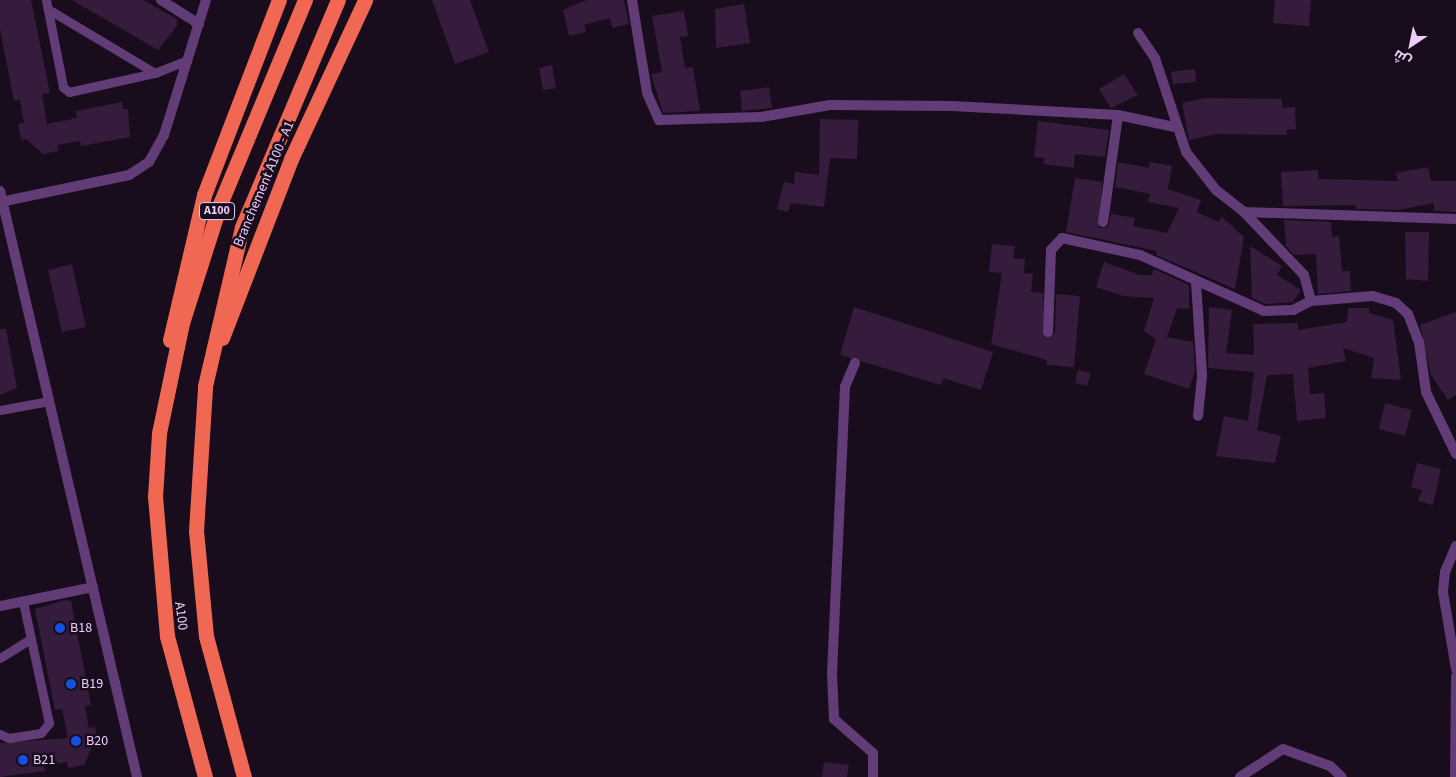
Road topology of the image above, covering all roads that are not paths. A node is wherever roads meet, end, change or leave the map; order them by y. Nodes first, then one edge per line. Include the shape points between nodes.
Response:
1 (161, 0) edge
2 (206, 0) edge
3 (279, 0) edge
4 (305, 0) edge
5 (338, 0) edge
6 (365, 0) edge
7 (632, 0) edge
8 (47, 4) edge
9 (199, 24) junction
10 (1138, 33) dead end
11 (188, 60) junction
12 (154, 73) junction
13 (1118, 115) junction
14 (1174, 127) junction
15 (1, 198) edge
16 (1244, 212) junction
17 (1456, 219) edge
18 (1103, 222) dead end
19 (1196, 282) junction
20 (1311, 301) junction
21 (1048, 332) dead end
22 (855, 363) dead end
23 (205, 386) junction
24 (49, 401) junction
25 (0, 410) edge
26 (1198, 416) dead end
27 (159, 433) junction
28 (1456, 454) edge
29 (1456, 546) edge
30 (93, 588) junction
31 (23, 602) junction
32 (0, 606) edge
33 (31, 638) junction
34 (0, 658) edge
35 (1456, 669) edge
36 (1456, 676) edge
37 (0, 734) edge
38 (137, 777) edge
39 (205, 777) edge
40 (244, 777) edge
41 (873, 777) edge
42 (1240, 777) edge
43 (1342, 777) edge
44 (1455, 777) edge

1 - 9 street
2 - 9 street
3 - 27 highway via 224,137 191,242 173,314
4 - 27 highway, A100 / A100 via 220,204 182,323
5 - 23 highway, A100 / A100 via 242,227
6 - 23 highway, Branchement A100 - A1 via 257,238
7 - 13 street via 647,93 659,120 761,117 830,105 1045,108
8 - 12 lane
8 - 12 lane via 63,87 69,92
9 - 11 street
10 - 14 street via 1155,58
11 - 12 lane
11 - 15 street via 164,135 149,162 129,175
13 - 14 street
13 - 18 street
14 - 16 street via 1196,167 1216,190
15 - 24 street
16 - 17 street
16 - 20 street via 1304,275
19 - 20 street via 1264,311 1293,310
19 - 21 street via 1140,255 1062,238 1050,250
19 - 26 street via 1202,376
20 - 28 street via 1373,296 1396,303 1408,314 1419,342 1426,392
22 - 41 street via 845,388 832,673 834,719 873,753
23 - 40 highway, A100 / A100 via 196,531 206,636
24 - 25 lane
24 - 30 street
27 - 39 highway, A100 / A100 via 155,497 167,636
29 - 35 street via 1445,572 1443,592
30 - 31 street
30 - 38 street
31 - 32 street
31 - 33 lane
33 - 34 lane
33 - 37 lane via 48,724 41,733 9,738
36 - 44 street
42 - 43 street via 1283,748 1330,766

